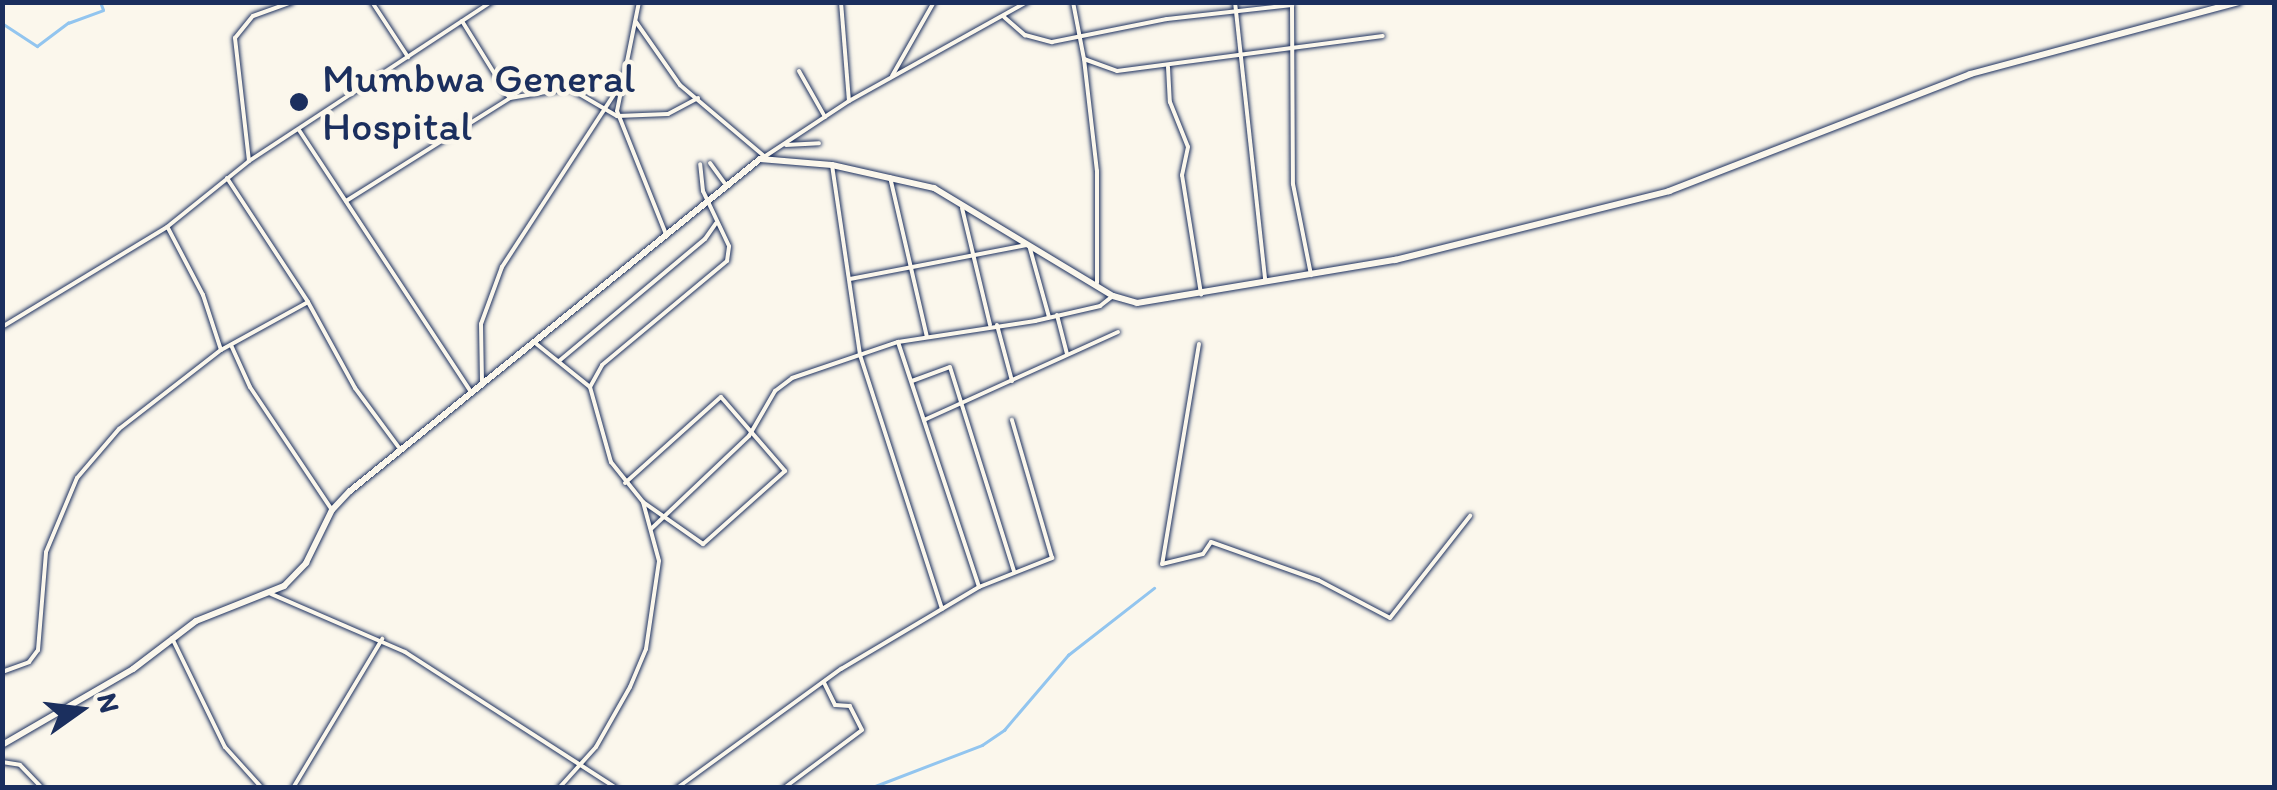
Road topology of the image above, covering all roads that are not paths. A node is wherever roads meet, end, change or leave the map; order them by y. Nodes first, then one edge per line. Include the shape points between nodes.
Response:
1 (292, 2) edge
2 (372, 2) edge
3 (491, 2) edge
4 (639, 2) edge
5 (841, 2) edge
6 (934, 2) edge
7 (1027, 2) edge
8 (1073, 2) edge
9 (1235, 2) edge
10 (2238, 2) edge
11 (1236, 10) junction
12 (1004, 17) junction
13 (462, 21) junction
14 (636, 22) junction
15 (1080, 35) junction
16 (1382, 36) dead end
17 (1296, 46) junction
18 (1244, 54) junction
19 (408, 57) junction
20 (1084, 59) junction
21 (1168, 67) junction
22 (798, 71) dead end
23 (892, 76) junction
24 (617, 90) junction
25 (510, 98) junction
26 (698, 98) junction
27 (849, 101) junction
28 (602, 113) junction
29 (618, 116) junction
30 (826, 117) junction
31 (299, 130) junction
32 (819, 143) dead end
33 (781, 146) junction
34 (762, 158) junction
35 (250, 161) junction
36 (710, 163) dead end
37 (700, 164) dead end
38 (832, 166) junction
39 (890, 177) junction
40 (227, 178) junction
41 (726, 185) junction
42 (346, 201) junction
43 (708, 201) junction
44 (962, 202) junction
45 (718, 220) junction
46 (167, 226) junction
47 (666, 234) junction
48 (1030, 245) junction
49 (972, 256) junction
50 (912, 268) junction
51 (1311, 274) junction
52 (850, 279) junction
53 (1266, 282) junction
54 (1096, 285) junction
55 (1201, 294) junction
56 (1113, 296) junction
57 (308, 302) junction
58 (1057, 315) junction
59 (1049, 317) junction
60 (998, 324) junction
61 (990, 325) junction
62 (2, 327) edge
63 (1118, 332) dead end
64 (927, 336) junction
65 (534, 342) junction
66 (898, 342) junction
67 (1199, 344) dead end
68 (231, 345) junction
69 (222, 350) junction
70 (1067, 354) junction
71 (860, 355) junction
72 (560, 361) junction
73 (912, 381) junction
74 (1012, 381) junction
75 (483, 384) junction
76 (590, 387) junction
77 (472, 393) junction
78 (962, 405) junction
79 (924, 420) junction
80 (1012, 420) dead end
81 (752, 429) junction
82 (400, 449) junction
83 (624, 483) junction
84 (643, 502) junction
85 (332, 510) junction
86 (666, 514) junction
87 (1470, 516) dead end
88 (650, 529) junction
89 (1014, 572) junction
90 (979, 587) junction
91 (272, 594) junction
92 (942, 610) junction
93 (172, 638) junction
94 (382, 638) junction
95 (2, 672) edge
96 (824, 681) junction
97 (2, 745) edge
98 (2, 762) edge
99 (577, 762) junction
100 (42, 788) edge
101 (262, 788) edge
102 (293, 788) edge
103 (559, 788) edge
104 (616, 788) edge
105 (677, 788) edge
106 (784, 788) edge

1 - 35 street via 252,16 235,38
2 - 19 street
3 - 13 street
4 - 14 street
5 - 27 street
6 - 23 street
7 - 12 street
8 - 15 street
9 - 11 street
10 - 51 street via 1970,74 1669,192
11 - 15 street
11 - 17 street via 1292,5
11 - 18 street
12 - 15 street via 1034,40
12 - 23 street
13 - 19 street
13 - 25 street
14 - 24 street
14 - 26 street via 680,85
15 - 20 street
16 - 17 street
17 - 18 street
17 - 51 street via 1293,192
18 - 21 street
18 - 53 street
19 - 31 street
20 - 21 street via 1117,71
20 - 54 street via 1097,171
21 - 55 street via 1170,102 1188,147 1182,175
22 - 30 street
23 - 27 street
24 - 28 street
24 - 29 street
25 - 28 street via 568,88
25 - 42 street
26 - 29 street via 668,114
26 - 34 street
27 - 30 street
28 - 29 street
28 - 75 street via 516,241 489,296 481,324
29 - 47 street
30 - 33 street
31 - 35 street
31 - 42 street
32 - 33 street
33 - 34 street
34 - 38 street
34 - 41 street
35 - 40 street
36 - 41 street
37 - 43 street
38 - 39 street
38 - 52 street
39 - 44 street
39 - 50 street
40 - 46 street
40 - 57 street
41 - 43 street
42 - 77 street
43 - 45 street
43 - 47 street
44 - 48 street
44 - 49 street
45 - 72 street via 705,240
45 - 76 street via 730,253 718,273 602,365
46 - 62 street
46 - 69 street
47 - 65 street
48 - 49 street
48 - 54 street
48 - 59 street
49 - 50 street
49 - 61 street
50 - 52 street
50 - 64 street
51 - 53 street
52 - 71 street
53 - 55 street
54 - 56 street
55 - 56 street via 1137,303
56 - 58 street
57 - 68 street
57 - 82 street via 355,388
58 - 59 street
58 - 70 street
59 - 60 street
60 - 61 street
60 - 74 street
61 - 64 street
63 - 70 street
64 - 66 street
65 - 72 street
65 - 75 street
66 - 71 street
66 - 73 street
67 - 87 street via 1162,564 1203,554 1212,542 1334,587 1390,618
68 - 69 street
68 - 85 street via 250,387
69 - 95 street via 120,430 77,478 46,552 38,650 29,662
70 - 74 street
71 - 81 street via 781,384
71 - 92 street
72 - 76 street
73 - 78 street via 950,367
73 - 79 street
74 - 78 street
75 - 77 street
76 - 83 street via 611,462
77 - 82 street
78 - 79 street
78 - 89 street
79 - 90 street
80 - 89 street via 1054,555
81 - 83 street via 722,397
81 - 86 street
81 - 86 street via 784,469 780,479 705,544
82 - 85 street
83 - 84 street
84 - 86 street
84 - 88 street
85 - 91 street via 306,563
86 - 88 street
88 - 99 street via 659,561 646,649 596,747
89 - 90 street
90 - 92 street
91 - 93 street via 196,621
91 - 94 street
92 - 96 street
93 - 97 street
93 - 101 street via 225,747
94 - 99 street
94 - 102 street
96 - 105 street
96 - 106 street via 835,705 850,706 862,730
98 - 100 street via 20,765
99 - 103 street
99 - 104 street

